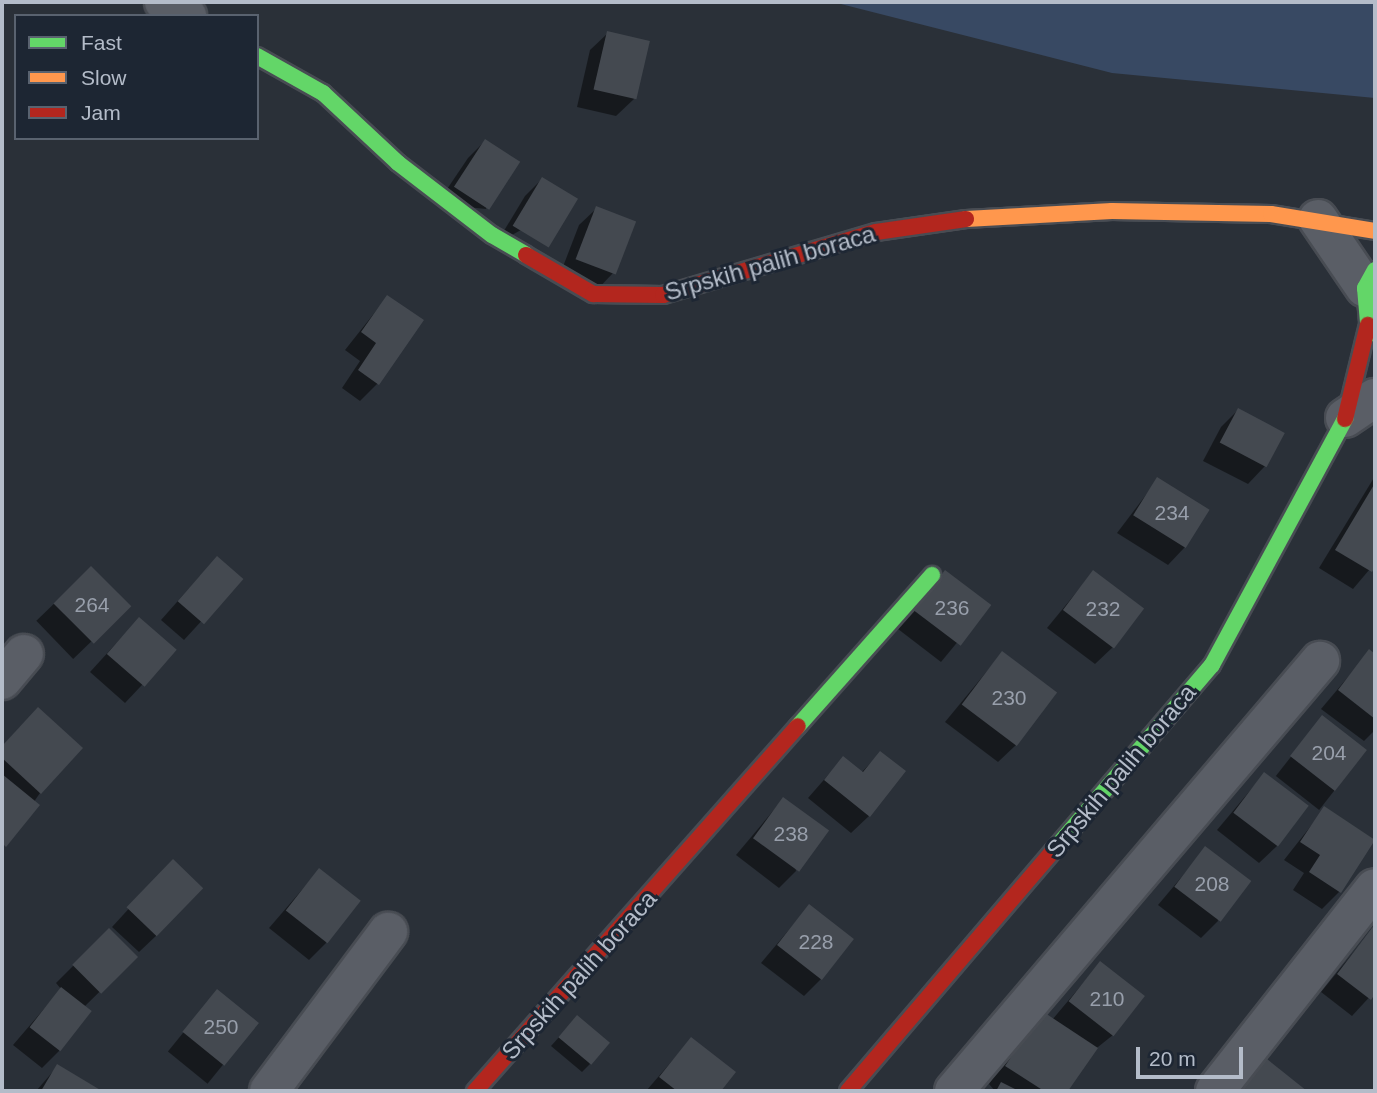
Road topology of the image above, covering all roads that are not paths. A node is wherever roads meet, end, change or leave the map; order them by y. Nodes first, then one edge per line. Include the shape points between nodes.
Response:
1 (164, 2) edge
2 (184, 14) edge
3 (259, 57) edge
4 (1318, 219) junction
5 (1375, 231) edge
6 (1371, 304) edge
7 (1360, 408) edge
8 (932, 575) dead end
9 (1320, 661) dead end
10 (1375, 888) edge
11 (388, 932) dead end
12 (269, 1091) edge
13 (475, 1091) edge
14 (848, 1091) edge
15 (954, 1091) edge
16 (1214, 1091) edge

1 - 2 street
3 - 4 street, Srpskih palih boraca via 323,93 398,163 492,235 593,295 663,295 876,232 957,219 1112,211
4 - 5 street, Srpskih palih boraca
4 - 6 street
6 - 7 street, Srpskih palih boraca
7 - 14 street, Srpskih palih boraca via 1212,664
8 - 13 street, Srpskih palih boraca
9 - 15 street
10 - 16 street
11 - 12 street

